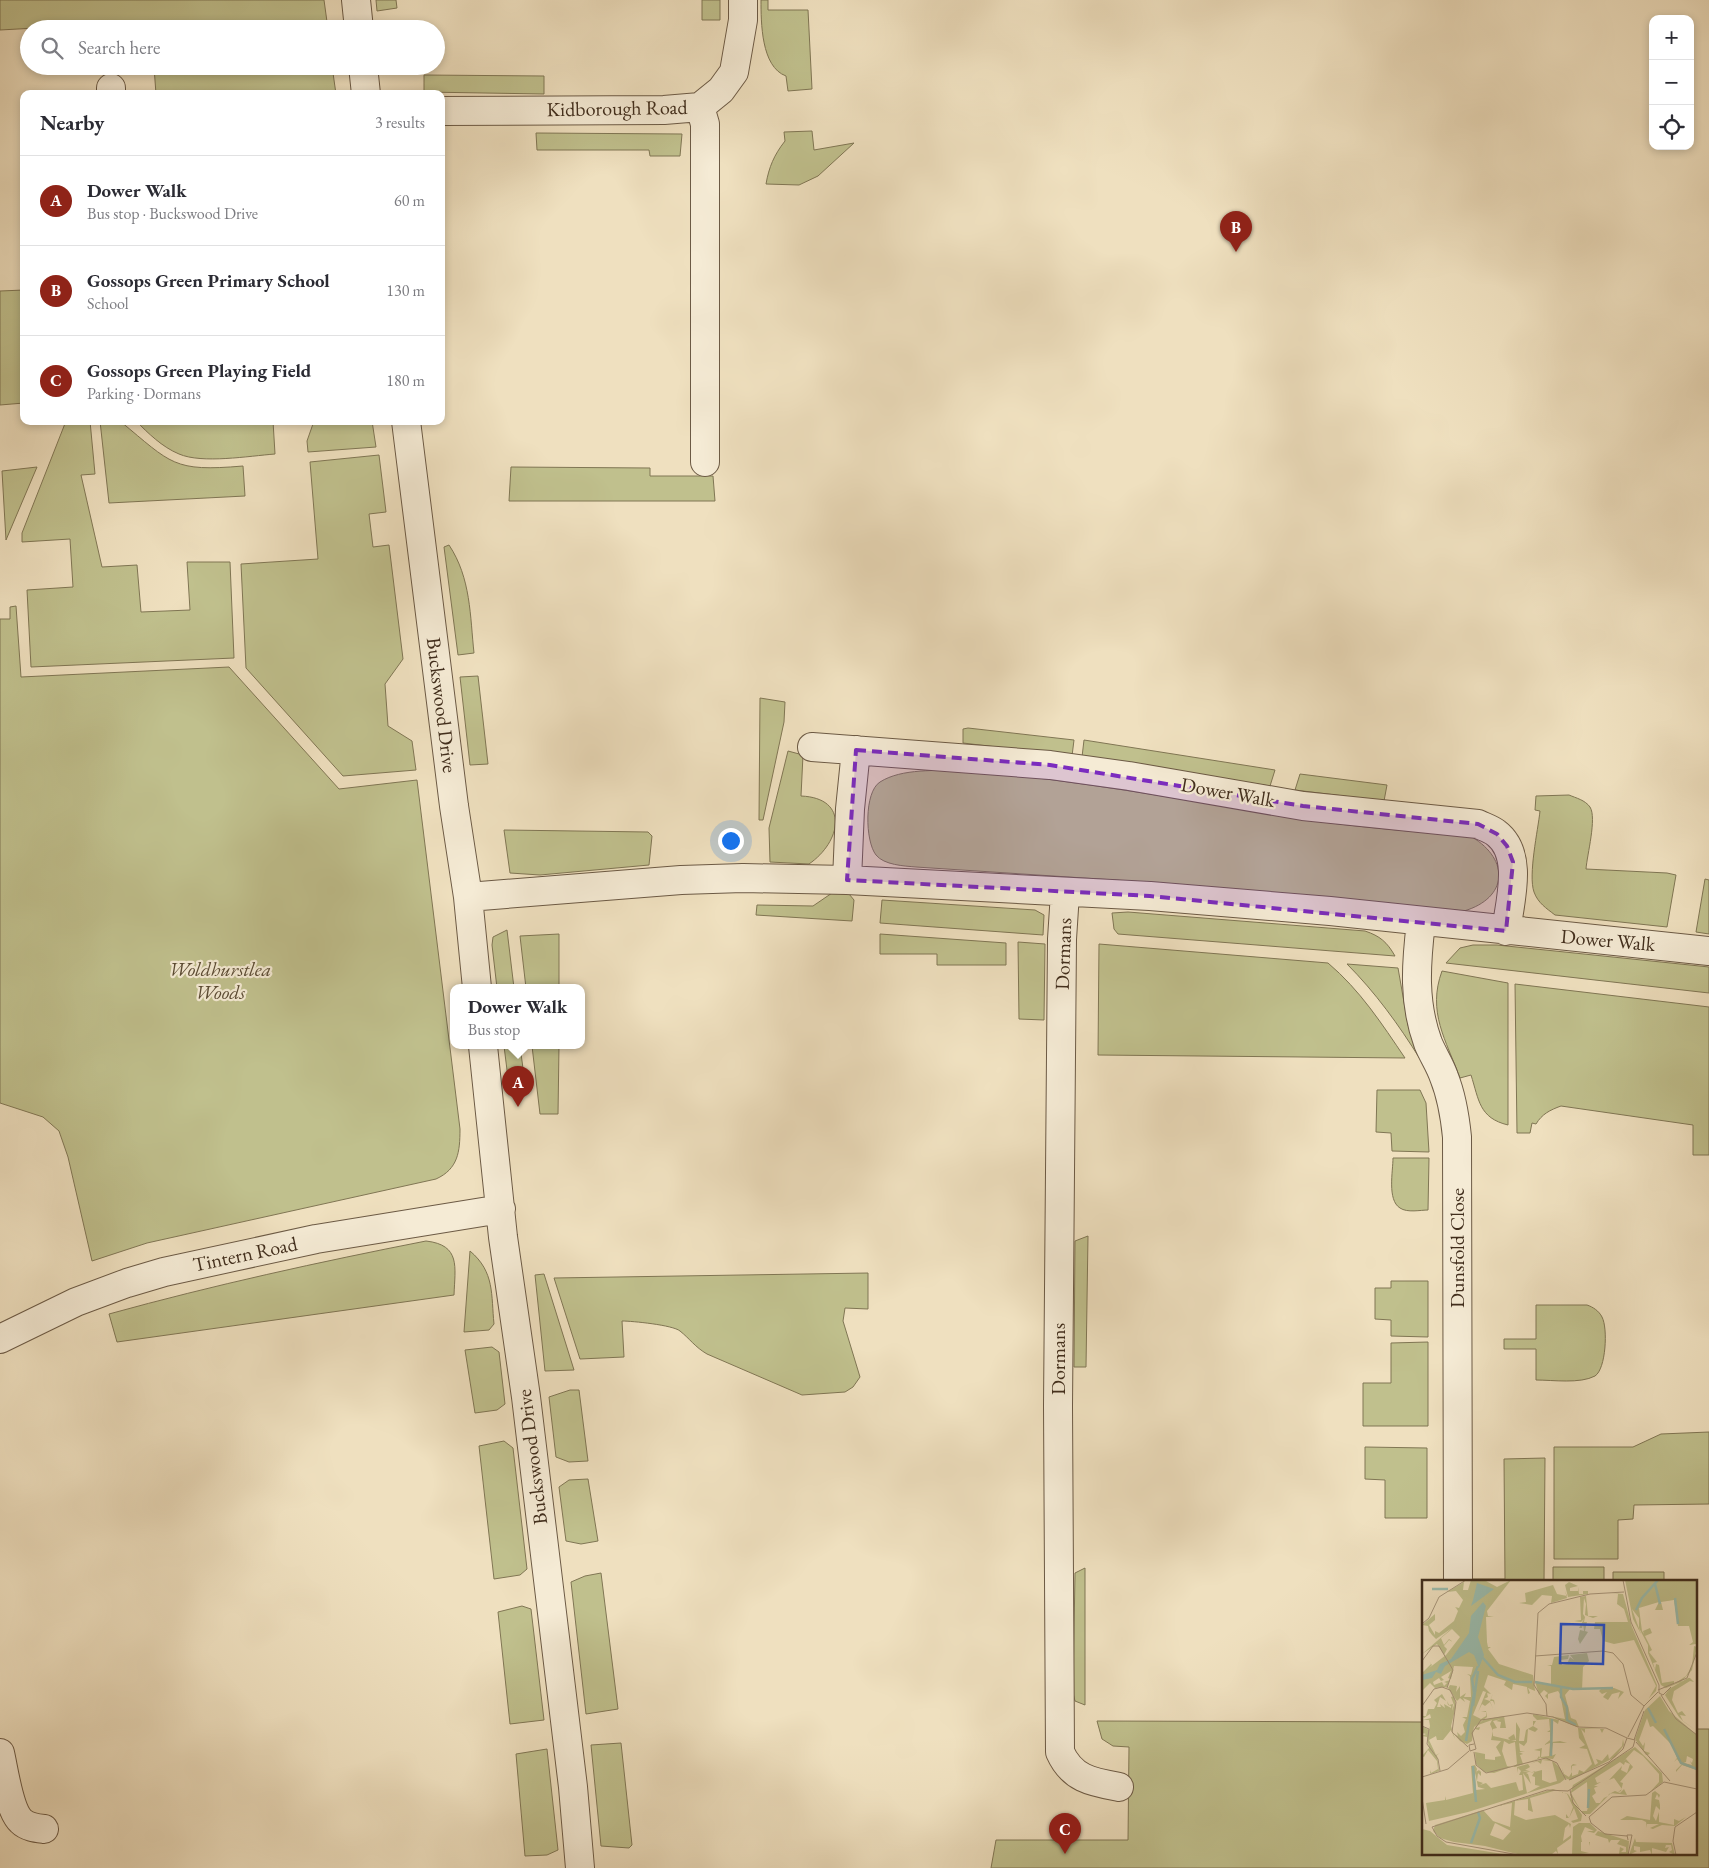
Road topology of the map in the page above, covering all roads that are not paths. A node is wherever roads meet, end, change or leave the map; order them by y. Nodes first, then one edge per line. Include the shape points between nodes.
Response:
1 (356, 0) edge
2 (743, 0) edge
3 (358, 20) edge
4 (364, 75) edge
5 (366, 90) edge
6 (700, 107) junction
7 (445, 111) edge
8 (406, 425) edge
9 (705, 462) dead end
10 (812, 747) dead end
11 (856, 750) junction
12 (847, 880) junction
13 (1066, 893) junction
14 (468, 897) junction
15 (1421, 922) junction
16 (1506, 931) junction
17 (1709, 951) edge
18 (477, 984) edge
19 (483, 1049) edge
20 (501, 1209) junction
21 (0, 1339) edge
22 (1458, 1580) edge
23 (0, 1752) edge
24 (1119, 1786) dead end
25 (44, 1829) dead end
26 (580, 1868) edge

1 - 3 street
2 - 6 street, Kidborough Road via 734,72 721,90
4 - 5 street
6 - 7 street, Kidborough Road
6 - 9 street via 705,133
8 - 14 street, Buckswood Drive
10 - 11 street, Dower Walk
11 - 12 street
11 - 16 street, Dower Walk via 1050,765 1303,806 1478,824 1497,834 1507,846 1513,862
12 - 13 street, Dower Walk
12 - 14 street, Dower Walk via 681,880
13 - 15 street, Dower Walk via 1150,896
13 - 24 street, Dormans via 1062,940 1059,1234 1060,1752 1066,1766 1081,1777
14 - 18 street, Buckswood Drive
15 - 16 street, Dower Walk
15 - 22 street, Dunsfold Close via 1415,964 1416,991 1428,1042 1451,1098 1458,1137
16 - 17 street, Dower Walk
19 - 20 street, Buckswood Drive
20 - 21 street, Tintern Road via 316,1239 164,1272 76,1302
20 - 26 street, Buckswood Drive via 573,1787
23 - 25 street via 14,1812 21,1822 32,1828

